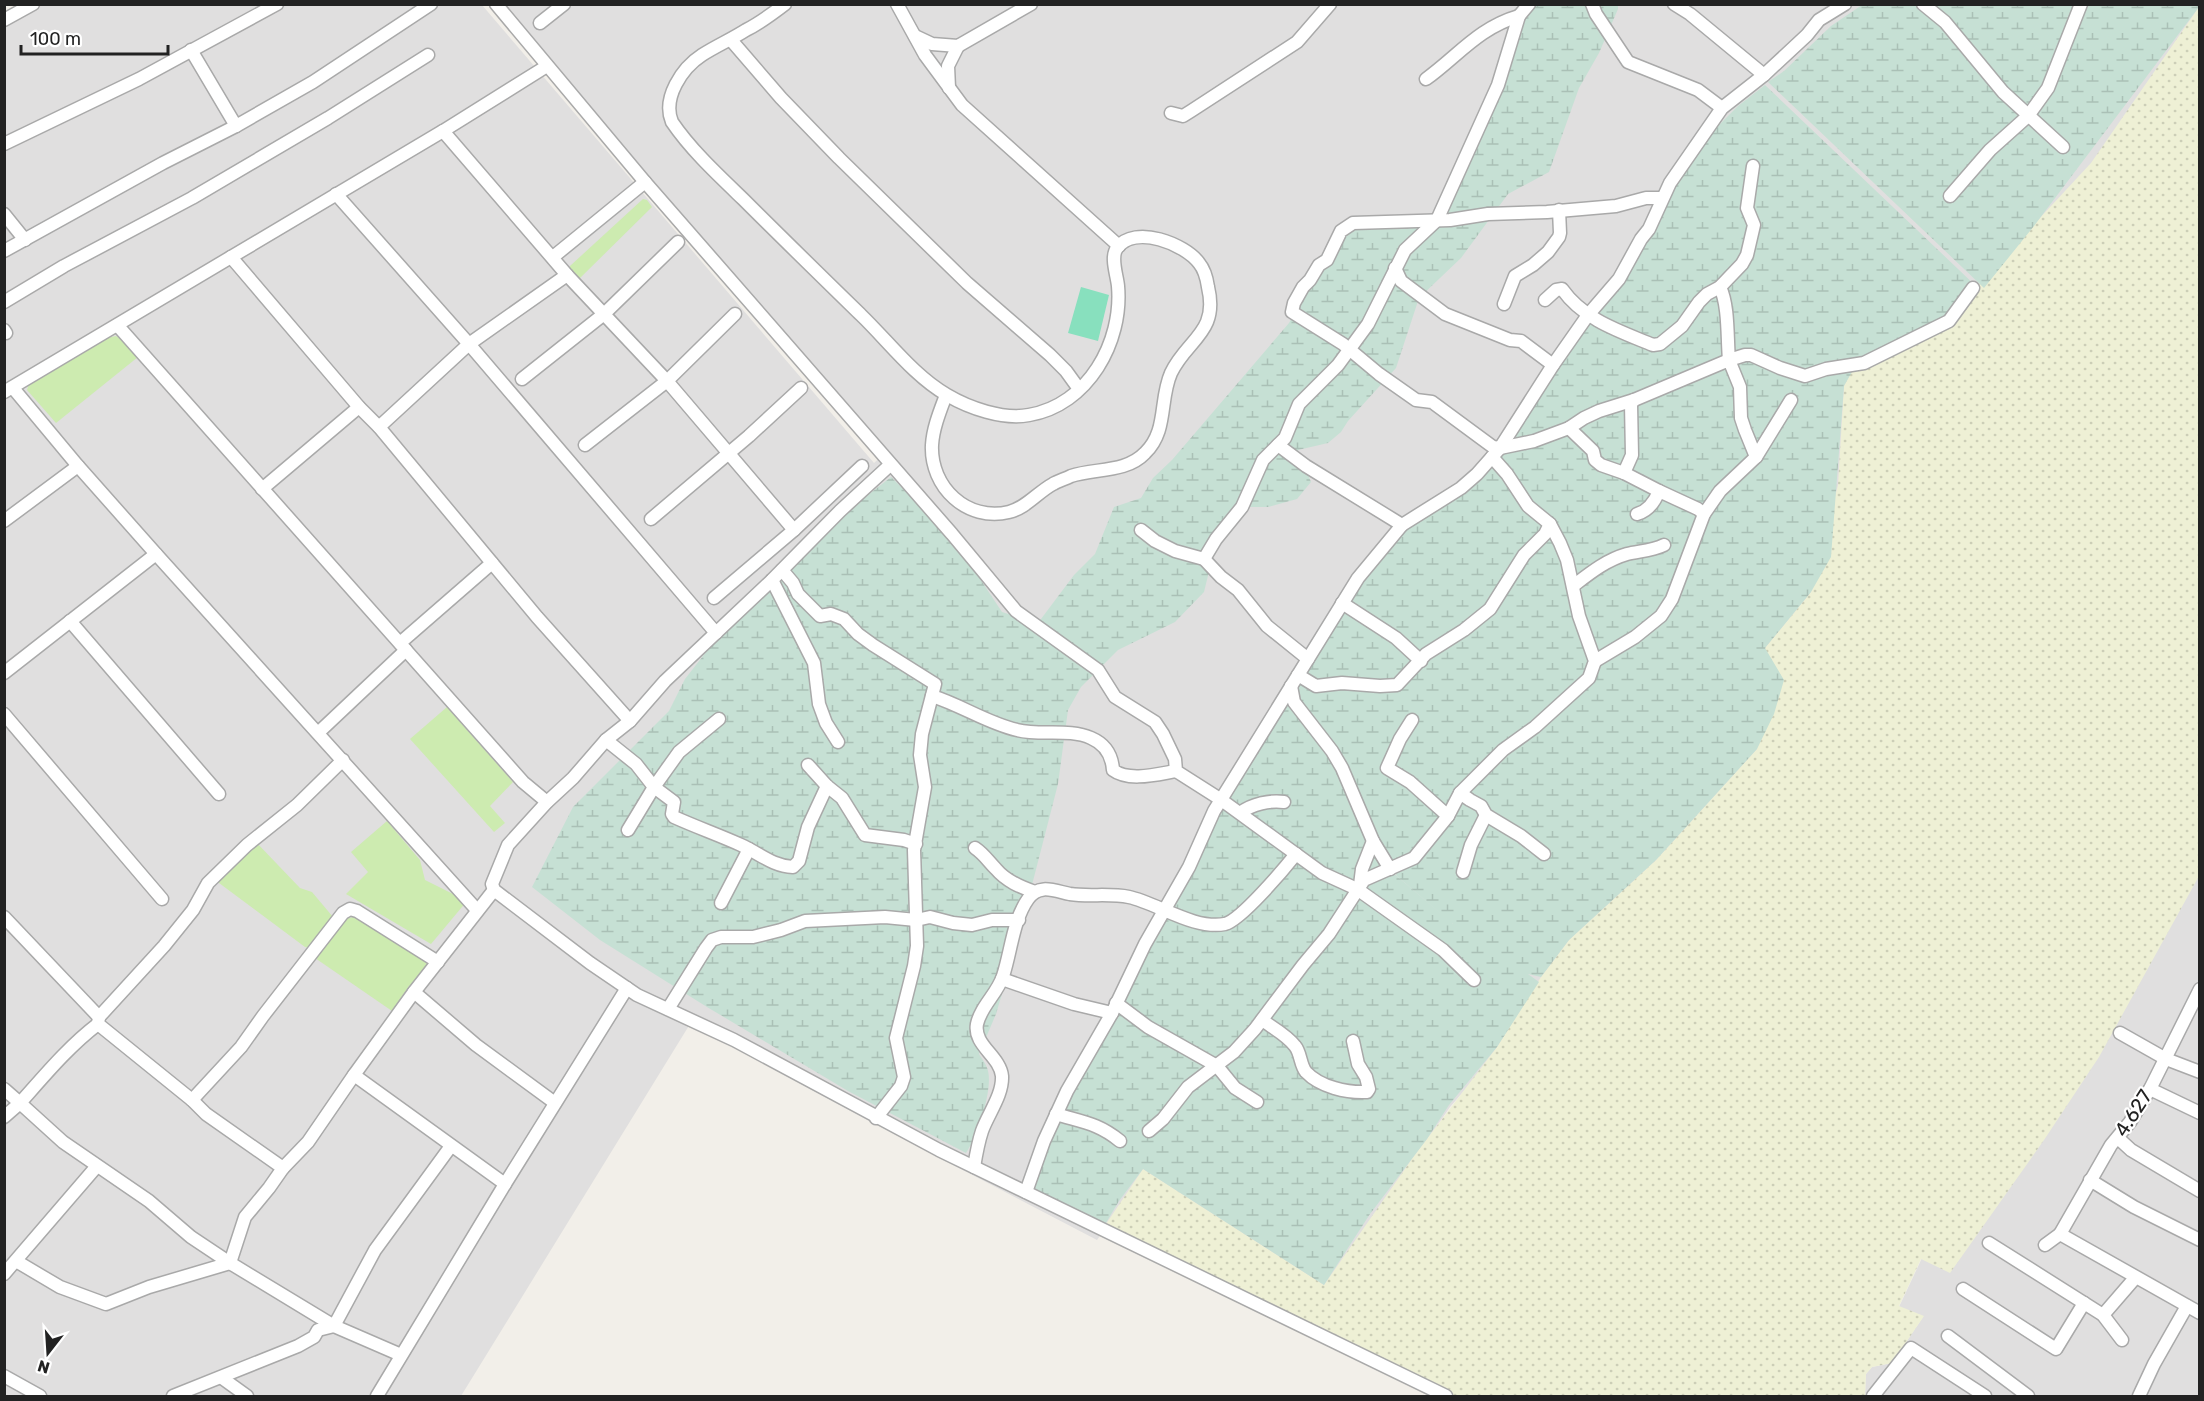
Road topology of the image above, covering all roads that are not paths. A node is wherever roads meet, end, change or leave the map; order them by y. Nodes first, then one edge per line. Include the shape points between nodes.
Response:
1 (33, 4) edge
2 (277, 4) edge
3 (431, 4) edge
4 (496, 4) edge
5 (564, 4) edge
6 (785, 4) edge
7 (897, 4) edge
8 (1031, 4) edge
9 (1330, 4) edge
10 (1529, 4) edge
11 (1592, 4) edge
12 (1674, 4) edge
13 (1845, 4) edge
14 (1923, 4) edge
15 (2081, 4) edge
16 (1519, 16) junction
17 (4, 20) edge
18 (540, 23) dead end
19 (914, 36) junction
20 (731, 40) junction
21 (958, 46) junction
22 (191, 50) junction
23 (428, 55) dead end
24 (547, 66) junction
25 (1764, 75) junction
26 (1426, 80) dead end
27 (949, 89) junction
28 (1722, 108) junction
29 (1170, 113) dead end
30 (2028, 116) junction
31 (236, 126) junction
32 (443, 131) junction
33 (4, 144) edge
34 (2063, 147) dead end
35 (1753, 166) dead end
36 (645, 182) junction
37 (336, 194) junction
38 (1950, 196) dead end
39 (1662, 198) junction
40 (1559, 210) junction
41 (4, 214) edge
42 (1437, 220) junction
43 (25, 240) junction
44 (678, 242) dead end
45 (1119, 246) junction
46 (4, 251) edge
47 (231, 257) junction
48 (553, 257) junction
49 (1395, 268) junction
50 (567, 275) junction
51 (1720, 287) junction
52 (1973, 288) dead end
53 (1545, 300) dead end
54 (4, 302) edge
55 (1504, 304) dead end
56 (604, 314) junction
57 (735, 314) dead end
58 (1588, 315) junction
59 (117, 326) junction
60 (469, 344) junction
61 (1349, 351) junction
62 (1729, 360) junction
63 (1553, 365) junction
64 (522, 379) dead end
65 (668, 381) junction
66 (801, 388) dead end
67 (1079, 389) junction
68 (9, 390) edge
69 (946, 395) junction
70 (1634, 400) junction
71 (1791, 400) dead end
72 (359, 407) junction
73 (379, 427) junction
74 (1569, 428) junction
75 (1278, 445) junction
76 (585, 446) dead end
77 (1496, 452) junction
78 (729, 453) junction
79 (1756, 457) junction
80 (78, 465) junction
81 (890, 465) junction
82 (862, 466) dead end
83 (1624, 473) junction
84 (262, 489) junction
85 (1659, 491) junction
86 (1637, 514) dead end
87 (1704, 514) junction
88 (651, 519) dead end
89 (4, 521) edge
90 (1550, 524) junction
91 (1402, 525) junction
92 (794, 530) junction
93 (1141, 530) dead end
94 (1664, 545) dead end
95 (156, 554) junction
96 (1204, 559) junction
97 (492, 563) junction
98 (782, 570) junction
99 (772, 580) junction
100 (1573, 586) junction
101 (714, 598) dead end
102 (1342, 603) junction
103 (70, 621) junction
104 (716, 633) junction
105 (403, 646) junction
106 (1308, 659) junction
107 (1421, 660) junction
108 (1595, 661) junction
109 (4, 673) edge
110 (1298, 675) junction
111 (1291, 686) junction
112 (932, 696) junction
113 (4, 714) edge
114 (719, 719) dead end
115 (1412, 720) dead end
116 (630, 721) junction
117 (319, 732) junction
118 (606, 740) junction
119 (838, 742) dead end
120 (343, 760) junction
121 (808, 765) dead end
122 (1176, 771) junction
123 (827, 786) junction
124 (654, 787) junction
125 (1460, 793) junction
126 (219, 794) dead end
127 (1220, 799) junction
128 (546, 802) junction
129 (1284, 802) dead end
130 (1240, 813) junction
131 (1486, 815) junction
132 (1448, 816) junction
133 (628, 830) dead end
134 (1373, 842) junction
135 (916, 844) junction
136 (975, 848) dead end
137 (749, 849) junction
138 (1296, 854) junction
139 (1544, 854) dead end
140 (1390, 869) junction
141 (1463, 872) dead end
142 (1358, 887) junction
143 (494, 890) junction
144 (1035, 892) junction
145 (162, 899) dead end
146 (721, 903) dead end
147 (477, 910) junction
148 (1165, 912) junction
149 (4, 917) edge
150 (916, 920) junction
151 (1019, 920) junction
152 (438, 962) junction
153 (1002, 979) junction
154 (1474, 980) dead end
155 (627, 988) junction
156 (2199, 989) edge
157 (414, 992) junction
158 (1114, 1008) junction
159 (668, 1009) junction
160 (98, 1020) junction
161 (1262, 1020) junction
162 (2120, 1033) dead end
163 (1353, 1041) dead end
164 (2166, 1059) junction
165 (1217, 1066) junction
166 (2199, 1072) edge
167 (354, 1075) junction
168 (4, 1089) edge
169 (2150, 1089) junction
170 (192, 1100) junction
171 (1257, 1102) dead end
172 (20, 1103) junction
173 (555, 1103) junction
174 (2199, 1113) edge
175 (1056, 1114) junction
176 (4, 1117) edge
177 (876, 1118) junction
178 (1149, 1131) dead end
179 (2118, 1138) junction
180 (1120, 1141) dead end
181 (451, 1146) junction
182 (97, 1166) junction
183 (974, 1167) junction
184 (283, 1168) junction
185 (2090, 1180) junction
186 (505, 1184) junction
187 (2199, 1191) edge
188 (1026, 1192) junction
189 (2060, 1234) junction
190 (2199, 1240) edge
191 (1989, 1243) dead end
192 (2045, 1245) dead end
193 (16, 1261) junction
194 (230, 1263) junction
195 (4, 1274) edge
196 (2135, 1278) junction
197 (1963, 1289) dead end
198 (2084, 1304) junction
199 (2187, 1306) junction
200 (2199, 1313) edge
201 (2103, 1315) junction
202 (334, 1326) junction
203 (1948, 1336) dead end
204 (2122, 1340) dead end
205 (402, 1355) junction
206 (4, 1376) edge
207 (222, 1378) junction
208 (39, 1396) edge
209 (173, 1396) edge
210 (247, 1396) edge
211 (378, 1396) edge
212 (1446, 1396) edge
213 (1873, 1396) edge
214 (1985, 1396) edge
215 (2028, 1396) edge
216 (2139, 1396) edge

1 - 17 street
2 - 22 street
3 - 31 street via 313,82
4 - 24 street
5 - 18 street
6 - 20 street
7 - 19 street
8 - 21 street
9 - 29 street via 1297,42 1183,116
10 - 16 street
11 - 28 street via 1629,62 1698,90
12 - 25 street
13 - 25 street via 1819,20
14 - 30 street via 1945,22
15 - 30 street via 2048,88
16 - 26 street via 1499,22
16 - 42 street via 1498,85
19 - 21 street via 932,44
19 - 27 street
20 - 67 street via 869,189 988,303 1050,355
20 - 69 street via 701,55 678,80 669,104 672,122 733,190 911,366
21 - 27 street via 948,66
22 - 31 street
22 - 33 street via 139,80
23 - 54 street via 192,198
24 - 32 street
24 - 36 street
25 - 28 street
27 - 45 street via 971,114
28 - 39 street
30 - 34 street
30 - 38 street via 1990,150
31 - 43 street
32 - 37 street
32 - 48 street
35 - 51 street via 1747,208 1754,225 1750,244 1742,264
36 - 48 street
36 - 81 street
37 - 47 street
37 - 60 street
39 - 40 street
39 - 58 street via 1649,229 1619,279
40 - 42 street
40 - 55 street via 1558,237 1548,252 1515,276
41 - 43 street
42 - 49 street via 1405,250
42 - 61 street via 1349,224 1341,231 1327,260 1303,287 1292,312
43 - 46 street
44 - 56 street
45 - 67 street via 1114,259 1119,287 1117,323 1108,351
45 - 69 street via 1143,237 1186,249 1201,264 1209,289 1210,311 1203,334 1171,372 1163,417 1145,454 1130,464 1075,475 1053,484 1013,511 994,515 975,511 956,501 934,469 935,426
47 - 59 street
47 - 72 street
48 - 50 street
49 - 61 street via 1368,324
49 - 63 street via 1401,281 1445,314 1521,341
50 - 56 street
50 - 60 street
51 - 58 street via 1707,294 1682,326 1656,345
51 - 62 street via 1726,303
52 - 62 street via 1949,321 1864,363 1805,376 1751,355
53 - 58 street via 1562,289
56 - 64 street
56 - 65 street
57 - 65 street
58 - 63 street
59 - 68 street
59 - 84 street
60 - 73 street
60 - 104 street
61 - 75 street via 1299,404 1285,438
61 - 77 street via 1416,400 1432,402
62 - 70 street
62 - 79 street via 1740,387 1743,424
63 - 77 street
65 - 76 street
65 - 78 street
66 - 78 street
67 - 69 street via 1029,416 974,408
68 - 80 street
70 - 74 street via 1599,411
70 - 83 street via 1632,455
71 - 79 street
72 - 73 street
72 - 84 street
73 - 97 street
74 - 77 street
74 - 83 street via 1593,451 1601,465
75 - 91 street
75 - 96 street via 1263,460 1242,507
77 - 90 street via 1528,506
77 - 91 street via 1461,488
78 - 88 street
78 - 92 street
79 - 87 street via 1720,491
80 - 89 street
80 - 95 street
81 - 98 street
81 - 122 street via 1016,611 1098,670 1115,697 1155,722 1175,759
82 - 92 street
83 - 85 street
84 - 105 street
85 - 86 street via 1650,506
85 - 87 street
87 - 108 street via 1672,599 1661,616
90 - 100 street via 1567,560
90 - 107 street via 1524,555 1490,609
91 - 102 street
92 - 101 street
93 - 96 street via 1175,551
94 - 100 street via 1614,558
95 - 103 street
95 - 117 street
96 - 106 street via 1238,590 1267,626
97 - 105 street
97 - 116 street
98 - 99 street
98 - 112 street via 798,594 820,615 844,619 873,645 935,684
99 - 104 street
99 - 119 street via 814,663 819,704
100 - 108 street
102 - 106 street
102 - 107 street via 1396,638
103 - 109 street
103 - 126 street
104 - 116 street
105 - 117 street
105 - 128 street via 523,782
106 - 110 street
107 - 110 street via 1396,685 1316,686
108 - 125 street via 1589,678 1578,690 1503,750
110 - 111 street
111 - 127 street
111 - 134 street via 1294,702 1342,768
112 - 122 street via 1016,730 1090,737 1108,752 1113,770 1121,774
112 - 135 street via 920,747 925,787
113 - 145 street
114 - 124 street via 679,752
115 - 132 street via 1387,768 1410,782
116 - 118 street
117 - 120 street
118 - 124 street via 645,773
118 - 128 street
120 - 147 street
120 - 160 street via 208,883 193,910
121 - 123 street
122 - 127 street
123 - 135 street via 842,798 865,835
123 - 137 street via 808,827 802,854 793,867 776,864
124 - 133 street
124 - 137 street via 674,802 674,817
125 - 131 street via 1482,806
125 - 132 street
127 - 130 street
127 - 148 street
128 - 143 street via 508,845 492,884
129 - 130 street via 1273,801
130 - 138 street
131 - 139 street
131 - 141 street
132 - 140 street via 1422,851
134 - 140 street
134 - 142 street
135 - 150 street
136 - 144 street via 1009,881
137 - 146 street
138 - 142 street via 1322,873
138 - 148 street via 1272,884 1228,923 1203,922
140 - 142 street via 1369,877
142 - 154 street via 1443,950
142 - 161 street via 1329,934
143 - 147 street
143 - 155 street
144 - 148 street via 1041,889 1126,896
144 - 151 street
147 - 152 street
148 - 158 street
149 - 160 street
150 - 151 street via 930,917 972,925
150 - 159 street via 885,916 805,921 753,937 712,940
150 - 177 street via 914,966 896,1038 904,1077
151 - 153 street
152 - 157 street
152 - 170 street via 350,909 343,913 236,1053
153 - 158 street via 1074,1004
153 - 183 street via 976,1027 978,1037 1002,1075
155 - 159 street
155 - 173 street
156 - 164 street, 4.627
157 - 167 street
157 - 173 street via 476,1045
158 - 165 street
158 - 175 street
159 - 177 street via 734,1040
160 - 170 street
160 - 172 street
161 - 163 street via 1294,1044 1305,1071 1312,1076 1341,1090 1367,1092 1368,1084
161 - 165 street
162 - 164 street
164 - 166 street
164 - 169 street, 4.627
165 - 171 street via 1235,1088
165 - 178 street via 1188,1087
167 - 181 street
167 - 184 street via 308,1142
168 - 172 street
169 - 174 street
169 - 179 street, 4.627
170 - 184 street via 235,1136
172 - 176 street
172 - 182 street
173 - 186 street
175 - 180 street via 1104,1128
175 - 188 street
177 - 183 street
179 - 185 street, 4.627
179 - 187 street
181 - 186 street
181 - 202 street via 375,1250
182 - 193 street
182 - 194 street
183 - 188 street
184 - 194 street via 245,1217
185 - 189 street, 4.627
185 - 190 street
186 - 205 street
188 - 212 street
189 - 192 street
189 - 196 street
191 - 198 street
193 - 194 street via 60,1287 106,1304
193 - 195 street
194 - 202 street
196 - 199 street
196 - 201 street
197 - 198 street via 2053,1349
198 - 201 street
199 - 200 street
199 - 216 street
201 - 204 street
202 - 205 street
202 - 207 street via 318,1330 308,1341
203 - 215 street
205 - 211 street
206 - 208 street
207 - 209 street
207 - 210 street
213 - 214 street via 1911,1348

